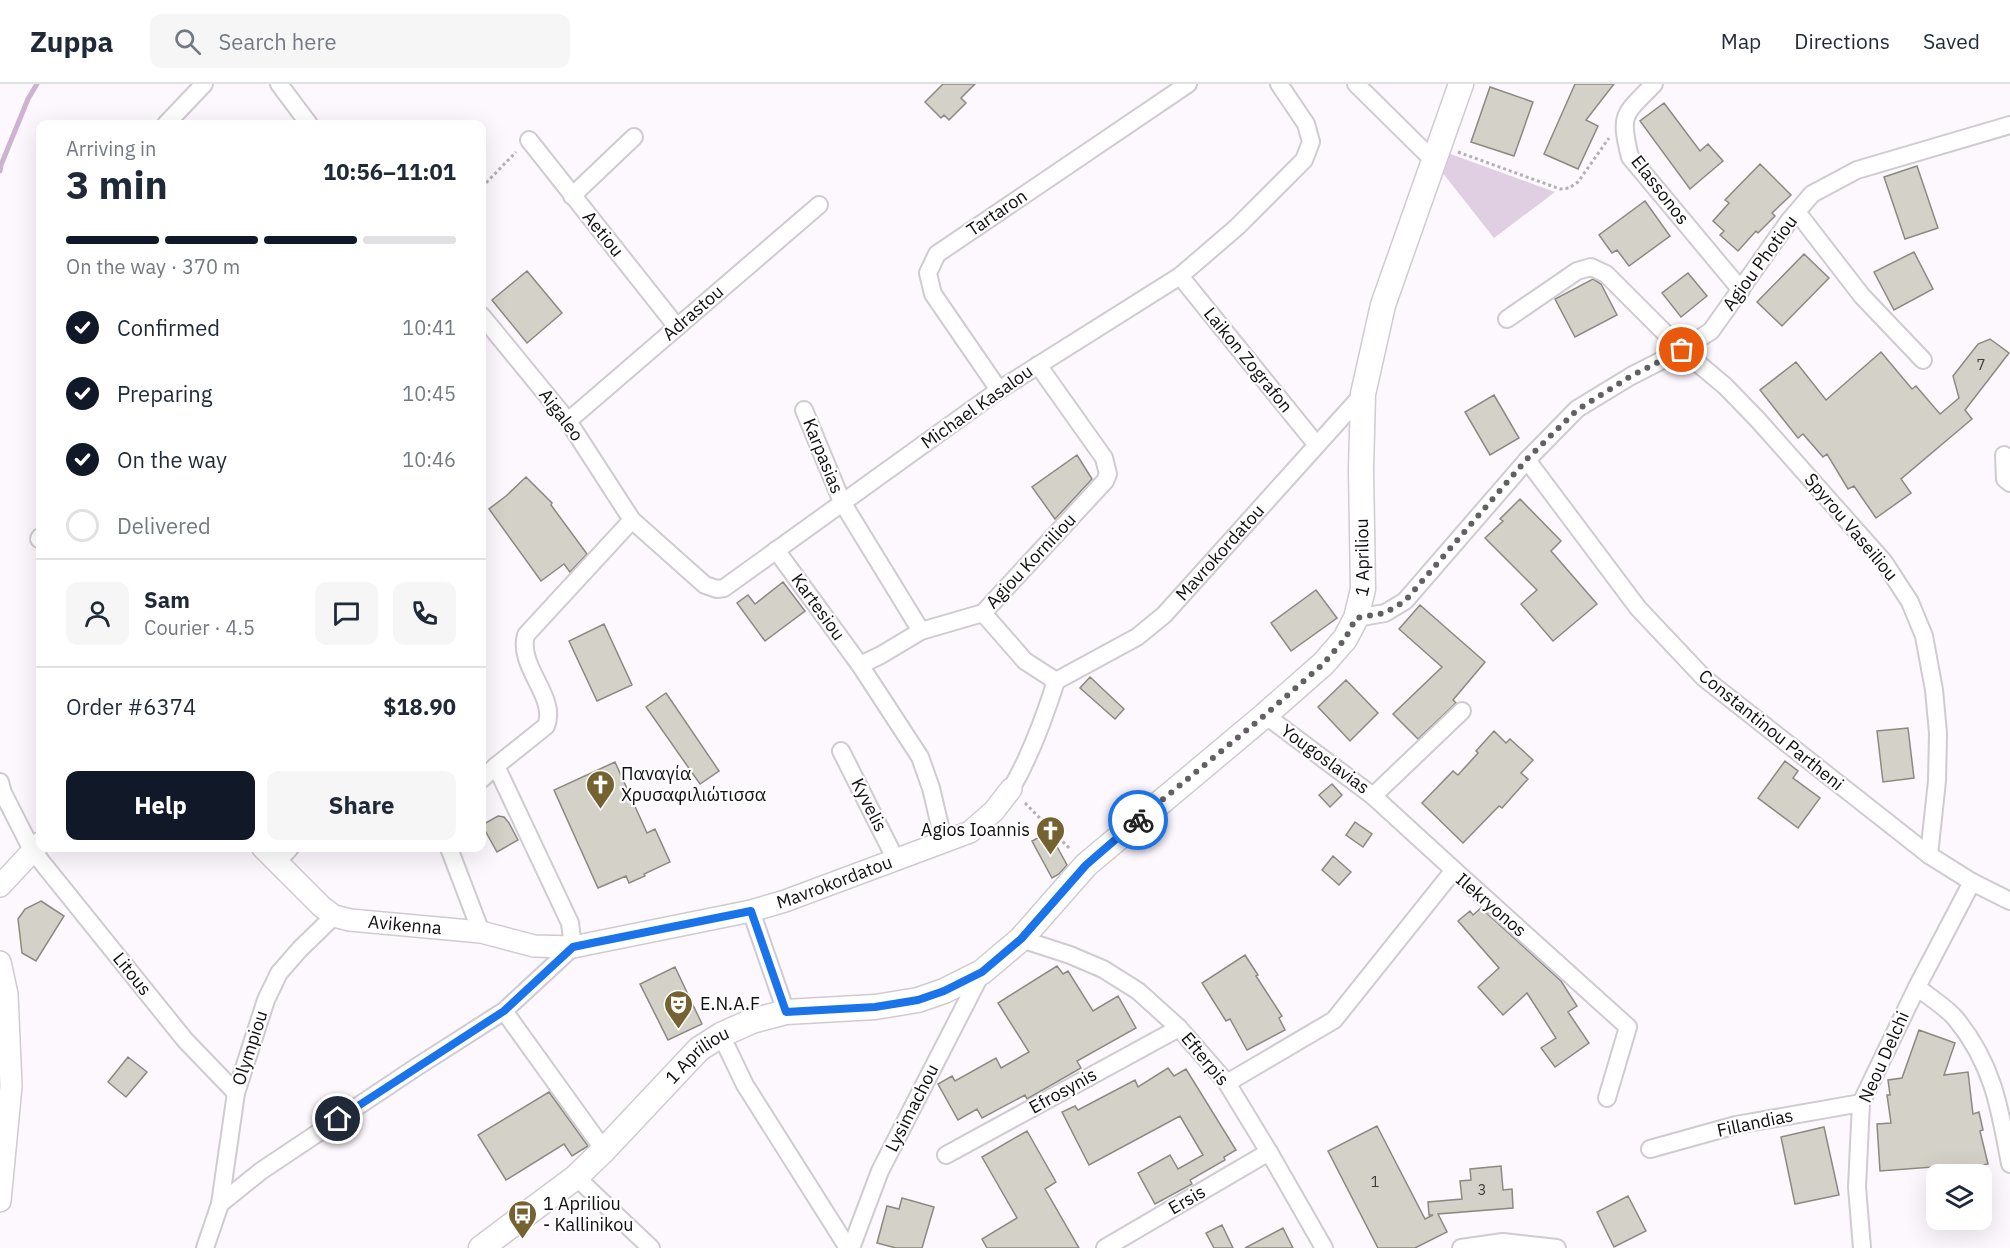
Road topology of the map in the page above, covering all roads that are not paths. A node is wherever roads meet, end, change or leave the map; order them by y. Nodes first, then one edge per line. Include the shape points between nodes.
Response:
1 (204, 84) edge
2 (1188, 84) edge
3 (1279, 84) edge
4 (1356, 84) edge
5 (1461, 84) edge
6 (1654, 84) edge
7 (283, 86) edge
8 (170, 120) edge
9 (306, 120) edge
10 (2010, 125) edge
11 (634, 137) dead end
12 (529, 140) road end
13 (1437, 153) junction
14 (572, 195) junction
15 (819, 205) dead end
16 (1797, 212) junction
17 (1180, 276) junction
18 (1741, 290) junction
19 (1507, 319) dead end
20 (486, 326) edge
21 (677, 327) junction
22 (1682, 350) junction
23 (1923, 360) dead end
24 (1038, 365) junction
25 (999, 390) junction
26 (1363, 394) junction
27 (804, 410) dead end
28 (568, 421) junction
29 (1316, 444) junction
30 (2004, 455) dead end
31 (1527, 459) junction
32 (2010, 483) edge
33 (842, 502) junction
34 (632, 520) junction
35 (776, 550) junction
36 (983, 613) junction
37 (1356, 618) junction
38 (921, 631) junction
39 (860, 665) junction
40 (1056, 681) junction
41 (1462, 711) dead end
42 (1265, 715) junction
43 (841, 751) dead end
44 (496, 766) junction
45 (486, 775) edge
46 (0, 782) edge
47 (1011, 789) joint
48 (1373, 796) junction
49 (944, 843) junction
50 (36, 847) edge
51 (40, 852) edge
52 (276, 852) edge
53 (451, 852) edge
54 (1929, 855) junction
55 (896, 860) junction
56 (1454, 870) junction
57 (1972, 882) junction
58 (0, 886) edge
59 (2010, 901) edge
60 (751, 911) junction
61 (334, 916) junction
62 (481, 932) junction
63 (1021, 939) junction
64 (573, 947) junction
65 (0, 962) edge
66 (982, 972) junction
67 (1917, 987) junction
68 (504, 1011) junction
69 (786, 1012) junction
70 (1179, 1028) junction
71 (721, 1035) junction
72 (1227, 1083) junction
73 (236, 1093) junction
74 (1607, 1098) dead end
75 (1861, 1103) junction
76 (1650, 1149) dead end
77 (604, 1150) junction
78 (1269, 1152) junction
79 (946, 1155) dead end
80 (2010, 1164) edge
81 (576, 1178) junction
82 (0, 1201) edge
83 (220, 1204) junction
84 (205, 1248) edge
85 (481, 1248) edge
86 (651, 1248) edge
87 (849, 1248) edge
88 (1105, 1248) edge
89 (1324, 1248) edge
90 (1461, 1248) edge
91 (1557, 1248) edge
92 (1862, 1248) edge

1 - 8 street
2 - 25 street, Tartaron via 937,254 928,273 933,294
3 - 17 street, Michael Kasalou via 1306,124 1311,142 1304,160 1237,227
4 - 13 street
5 - 13 main road, 1 Apriliou
6 - 18 street, Elassonos via 1626,114 1623,131 1630,157
7 - 9 street
10 - 16 street, Agiou Photiou via 1857,170 1812,194
11 - 14 street
12 - 14 street, Aetiou
13 - 26 main road, 1 Apriliou via 1383,304
14 - 21 street, Aetiou
15 - 21 street, Adrastou
16 - 18 street, Agiou Photiou
16 - 23 street via 1862,296
17 - 24 street, Michael Kasalou
17 - 29 street, Laikon Zografon
18 - 22 street, Agiou Photiou via 1711,331
19 - 22 street, Spyrou Vaseiliou via 1577,271 1591,267 1606,274
20 - 28 street, Aigaleo
21 - 28 street, Adrastou
22 - 31 street, Agiou Photiou via 1577,410
22 - 54 street, Spyrou Vaseiliou via 1758,420 1884,562 1911,602 1924,636 1938,733
24 - 25 street, Michael Kasalou
24 - 36 street, Agiou Korniliou via 1104,458 1108,474
25 - 33 street, Michael Kasalou
26 - 29 street, Mavrokordatou
26 - 37 main road, 1 Apriliou via 1363,589
27 - 33 street, Karpasias
28 - 34 street, Aigaleo
29 - 40 street, Mavrokordatou via 1164,615 1137,637
30 - 32 street via 2005,478
31 - 37 street, Agiou Photiou via 1405,601 1385,613
31 - 54 street, Constantinou Partheni via 1638,608 1704,678
33 - 35 street, Michael Kasalou
33 - 38 street, Karpasias
34 - 35 street, Michael Kasalou via 705,585 717,590
34 - 44 street via 526,635 525,654 549,719 546,726
35 - 39 street, Kartesiou
36 - 38 street, Agiou Korniliou
36 - 40 street via 1025,662
37 - 42 main road, 1 Apriliou via 1345,639 1323,664
38 - 39 street, Agiou Korniliou
39 - 49 street, Kartesiou via 920,757
40 - 47 street, Mavrokordatou via 1040,732
41 - 48 street, Yougoslavias
42 - 48 street, Yougoslavias
42 - 63 main road, 1 Apriliou via 1086,865
43 - 55 street, Kyvelis
44 - 45 street
44 - 64 street via 570,922
46 - 50 street, Litous
47 - 49 street, Mavrokordatou via 970,832
48 - 56 street
49 - 55 street, Mavrokordatou
50 - 58 street
51 - 73 street, Litous via 185,1040
52 - 61 street
53 - 62 street
54 - 57 street, Constantinou Partheni
55 - 60 street, Mavrokordatou
56 - 72 street, Ilekryonos via 1334,1020
56 - 74 street, Ilekryonos via 1628,1027
57 - 59 street, Constantinou Partheni
57 - 67 street, Neou Delchi
60 - 64 street, Mavrokordatou
60 - 69 street
61 - 62 street, Avikenna
61 - 73 street, Olympiou via 279,973 266,1000
62 - 64 street, Avikenna via 534,946
63 - 66 main road, 1 Apriliou
63 - 70 street, Efterpis via 1102,969 1138,991
64 - 68 street
65 - 82 street via 7,994 11,1086
66 - 69 main road, 1 Apriliou via 918,1000 875,1007
66 - 87 street, Lysimachou via 880,1171
67 - 75 street, Neou Delchi
67 - 80 street via 1955,1017 1981,1055 1998,1100
68 - 77 street
68 - 83 street via 261,1171
69 - 71 main road, 1 Apriliou
70 - 72 street, Efterpis
70 - 79 street, Efrosynis
71 - 77 main road, 1 Apriliou via 699,1049
71 - 87 street via 745,1085
72 - 78 street, Efterpis
73 - 83 street, Olympiou
75 - 76 street, Fillandias via 1736,1125
75 - 92 street, Neou Delchi via 1857,1187
77 - 81 main road, 1 Apriliou
78 - 88 street, Ersis
78 - 89 street, Efterpis
81 - 85 main road, 1 Apriliou
81 - 86 street
83 - 84 street
90 - 91 street via 1503,1242

